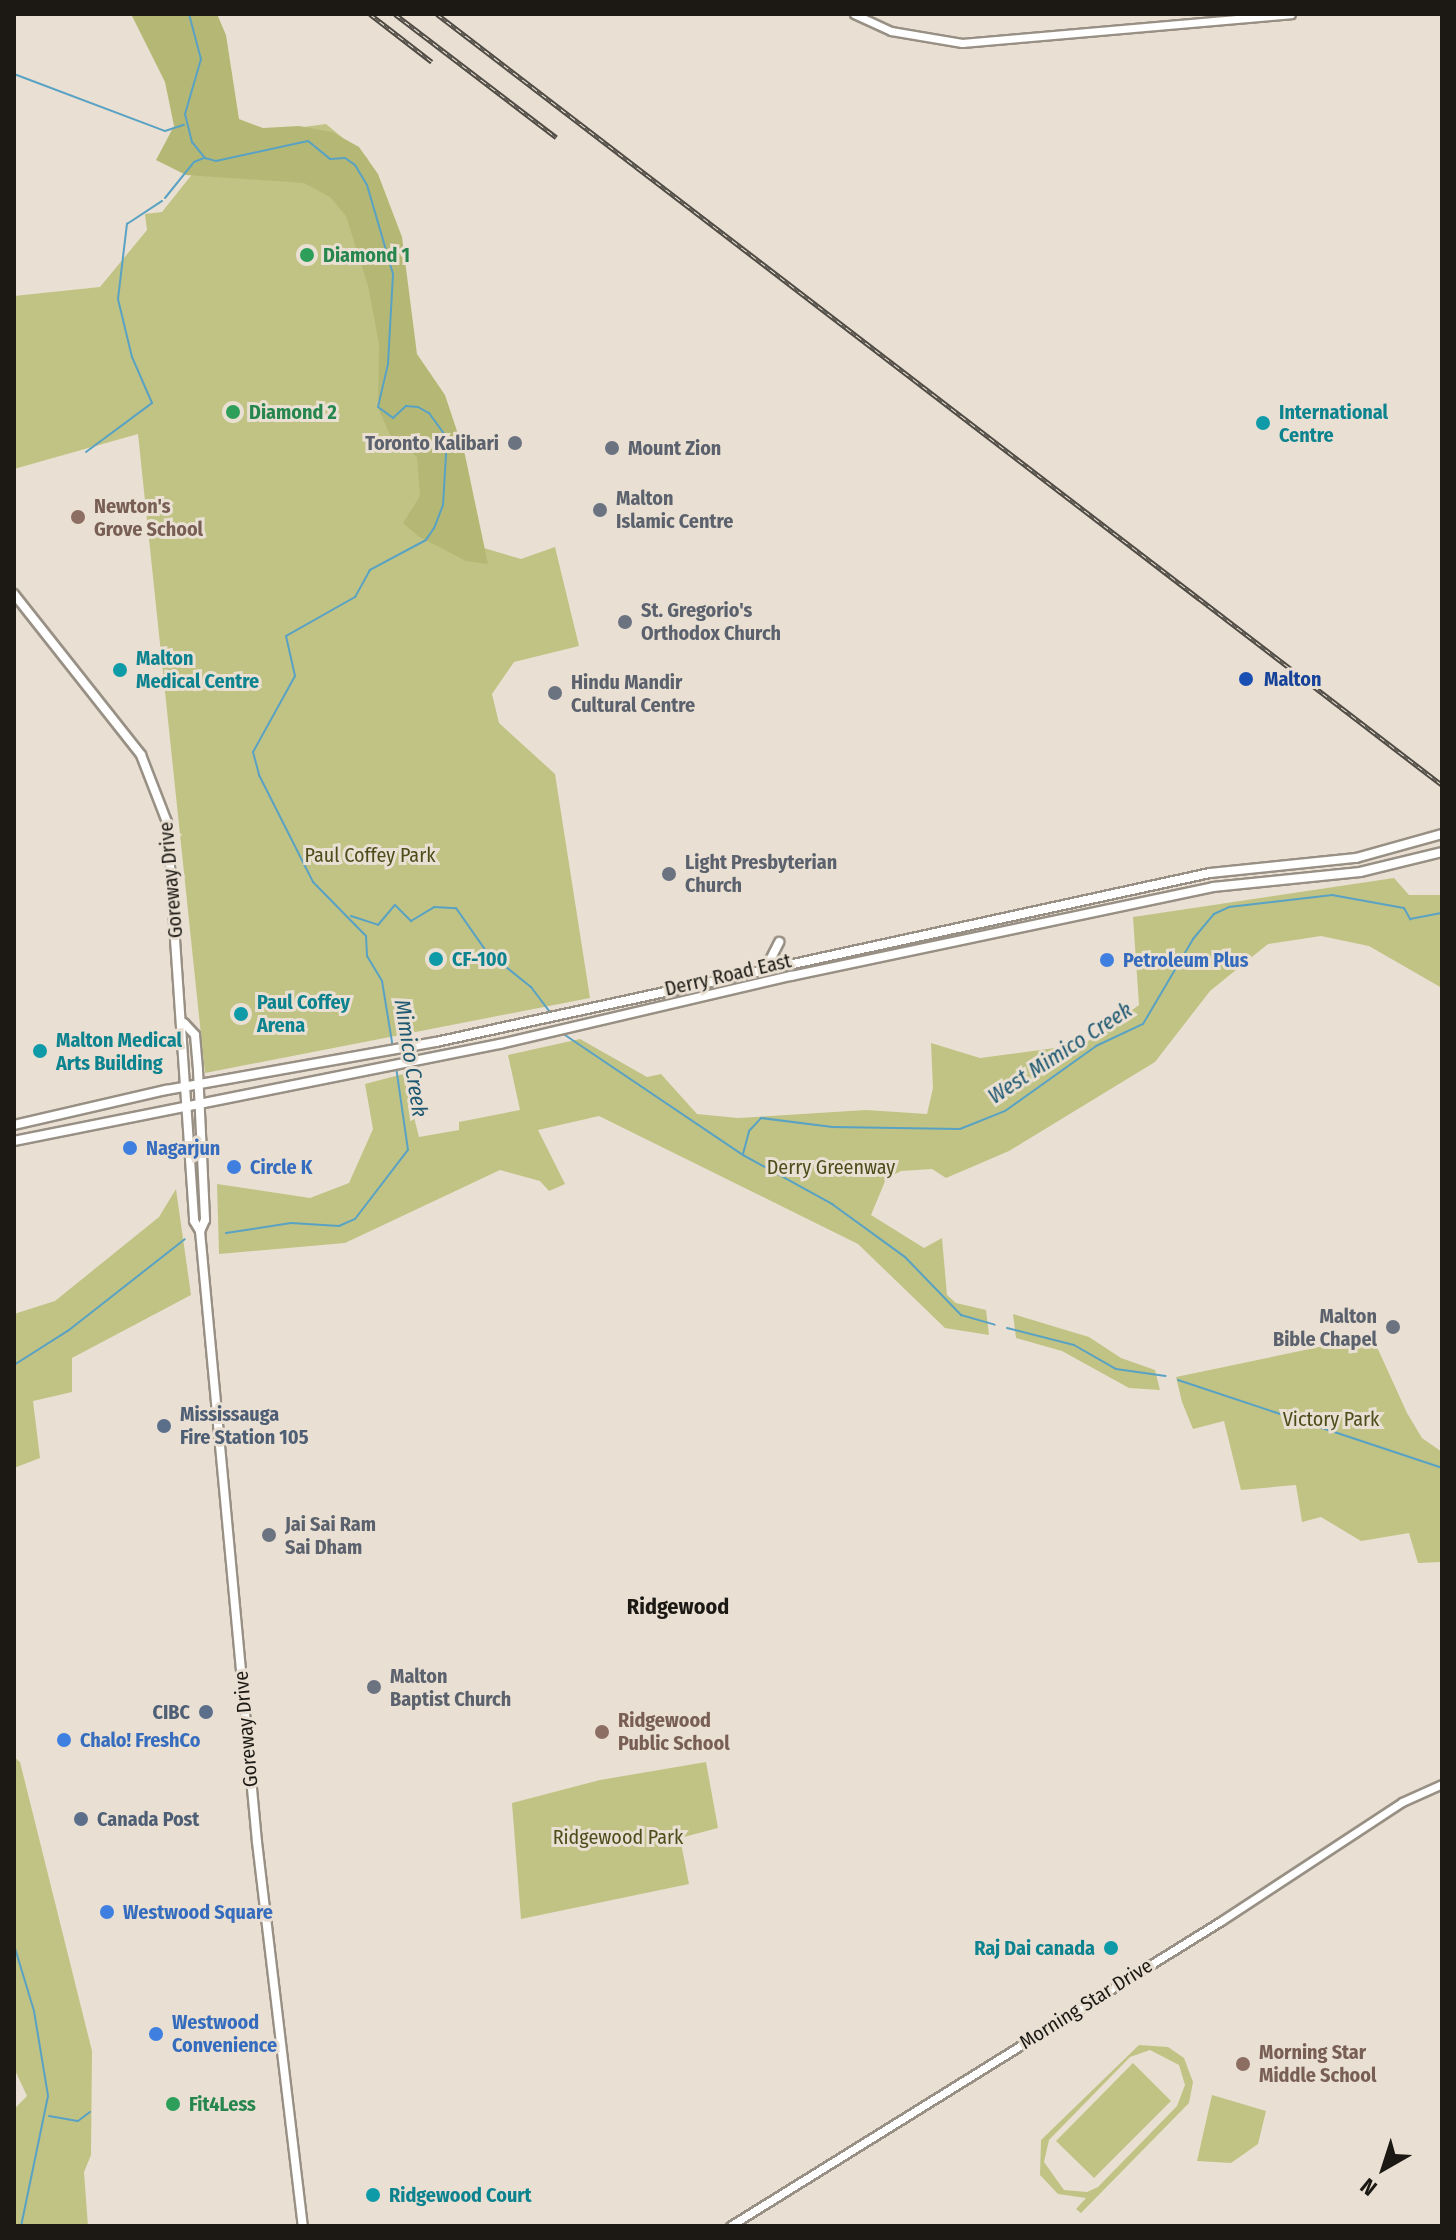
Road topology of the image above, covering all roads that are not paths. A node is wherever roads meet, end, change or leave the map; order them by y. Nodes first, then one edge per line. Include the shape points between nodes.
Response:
1 (854, 14) edge
2 (1291, 14) edge
3 (14, 594) edge
4 (1442, 834) edge
5 (1442, 852) edge
6 (779, 942) dead end
7 (767, 966) junction
8 (528, 1021) junction
9 (184, 1023) junction
10 (532, 1035) junction
11 (436, 1042) junction
12 (439, 1055) junction
13 (317, 1065) junction
14 (319, 1081) junction
15 (199, 1086) junction
16 (182, 1088) junction
17 (199, 1105) junction
18 (183, 1107) junction
19 (14, 1125) edge
20 (14, 1141) edge
21 (200, 1231) junction
22 (1442, 1784) edge
23 (303, 2226) edge
24 (730, 2226) edge

1 - 2 street via 891,31 962,43
3 - 9 main road, Goreway Drive via 129,739 163,801
4 - 7 main road, Derry Road East via 1356,858 1210,873
5 - 10 main road, Derry Road East via 1360,872 1213,887
6 - 7 main road
7 - 8 main road, Derry Road East
8 - 10 main road via 537,1026
8 - 11 main road, Derry Road East
9 - 15 main road, Goreway Drive via 195,1035
9 - 16 main road, Goreway Drive via 178,1037
10 - 12 main road, Derry Road East
11 - 12 main road
11 - 13 main road, Derry Road East
12 - 14 main road, Derry Road East
13 - 14 main road
13 - 15 main road, Derry Road East
14 - 17 main road, Derry Road East
15 - 16 main road, Derry Road East
15 - 17 main road, Goreway Drive
16 - 18 main road, Goreway Drive
16 - 19 main road, Derry Road East
17 - 18 main road, Derry Road East
17 - 21 main road, Goreway Drive via 205,1220
18 - 20 main road, Derry Road East
18 - 21 main road, Goreway Drive via 194,1221
21 - 23 main road, Goreway Drive via 257,1842
22 - 24 street, Morning Star Drive via 1402,1802 1221,1921

